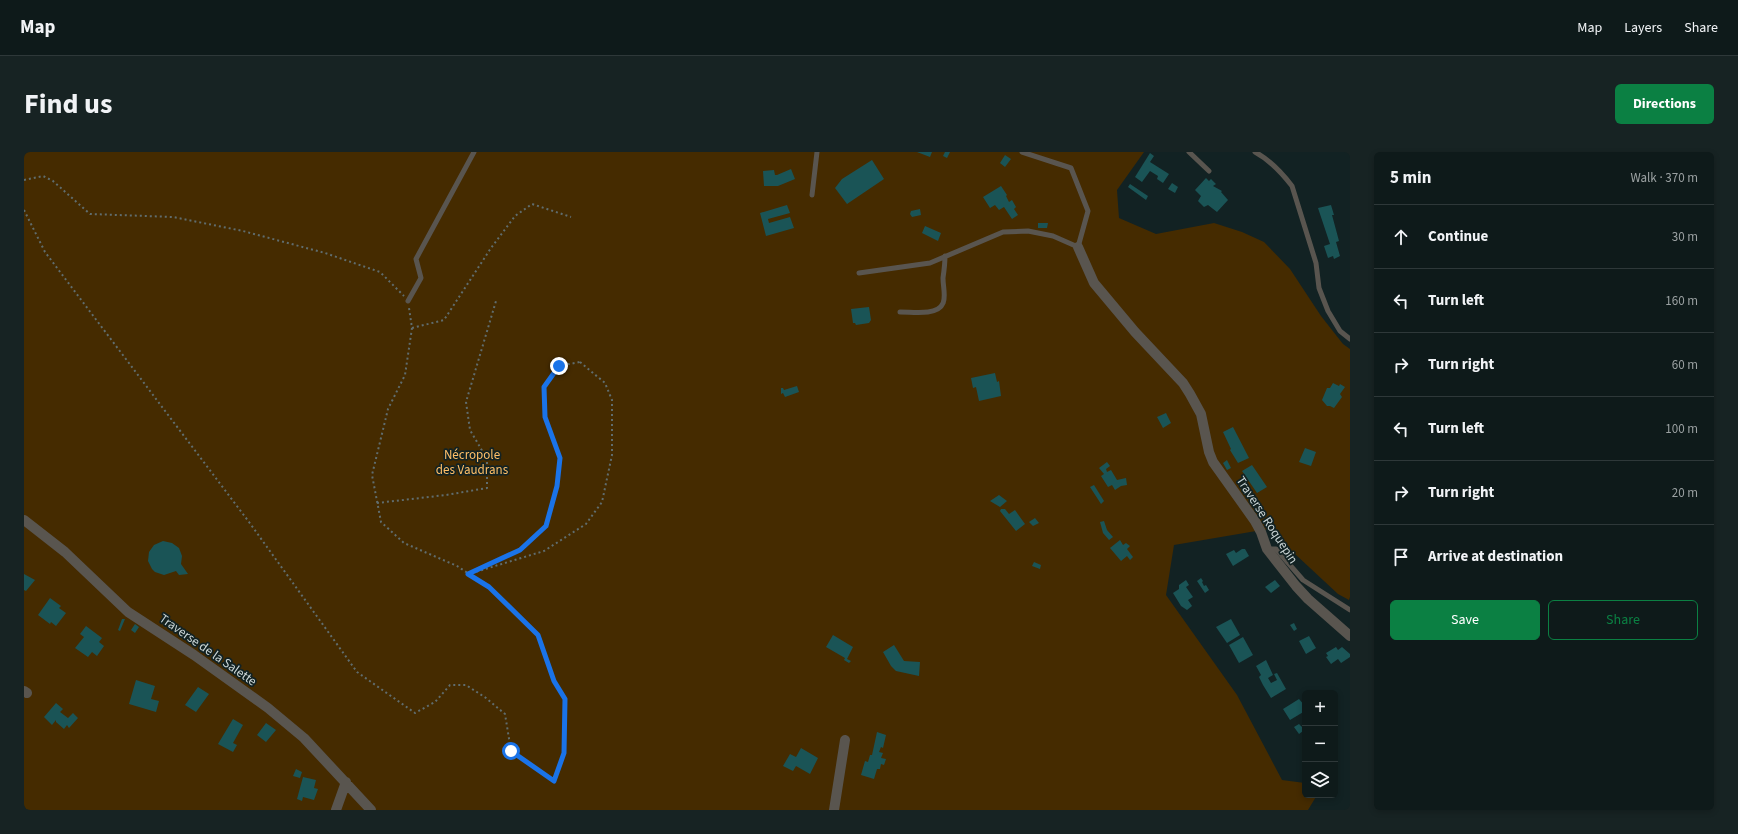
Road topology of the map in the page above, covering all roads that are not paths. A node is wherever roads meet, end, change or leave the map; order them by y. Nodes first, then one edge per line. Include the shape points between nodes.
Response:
1 (474, 152) edge
2 (817, 152) edge
3 (1022, 152) edge
4 (1189, 152) edge
5 (1255, 152) edge
6 (1209, 170) dead end
7 (812, 195) dead end
8 (1078, 247) junction
9 (946, 256) junction
10 (859, 273) dead end
11 (408, 300) road end
12 (900, 312) dead end
13 (1350, 339) edge
14 (24, 520) edge
15 (1267, 549) junction
16 (1350, 610) edge
17 (1350, 636) edge
18 (845, 740) dead end
19 (346, 782) junction
20 (336, 810) edge
21 (371, 810) edge
22 (834, 810) edge

1 - 11 lane via 416,259 422,278
2 - 7 lane
3 - 8 lane via 1071,168 1088,211
4 - 6 lane
5 - 13 lane via 1273,165 1292,186 1328,311 1340,331
8 - 9 lane via 1053,236 1028,231 1003,232
8 - 15 street, Traverse Roquepin via 1094,283 1190,394 1201,414 1213,462 1255,521
9 - 10 lane via 930,263
9 - 12 lane via 943,280 946,296 942,304 936,310 928,312
14 - 19 street, Traverse de la Salette via 65,552 128,612 268,708 304,738
15 - 16 lane via 1276,549 1303,580
15 - 17 street, Traverse Roquepin via 1308,599
18 - 22 street
19 - 20 street
19 - 21 street, Traverse de la Salette

